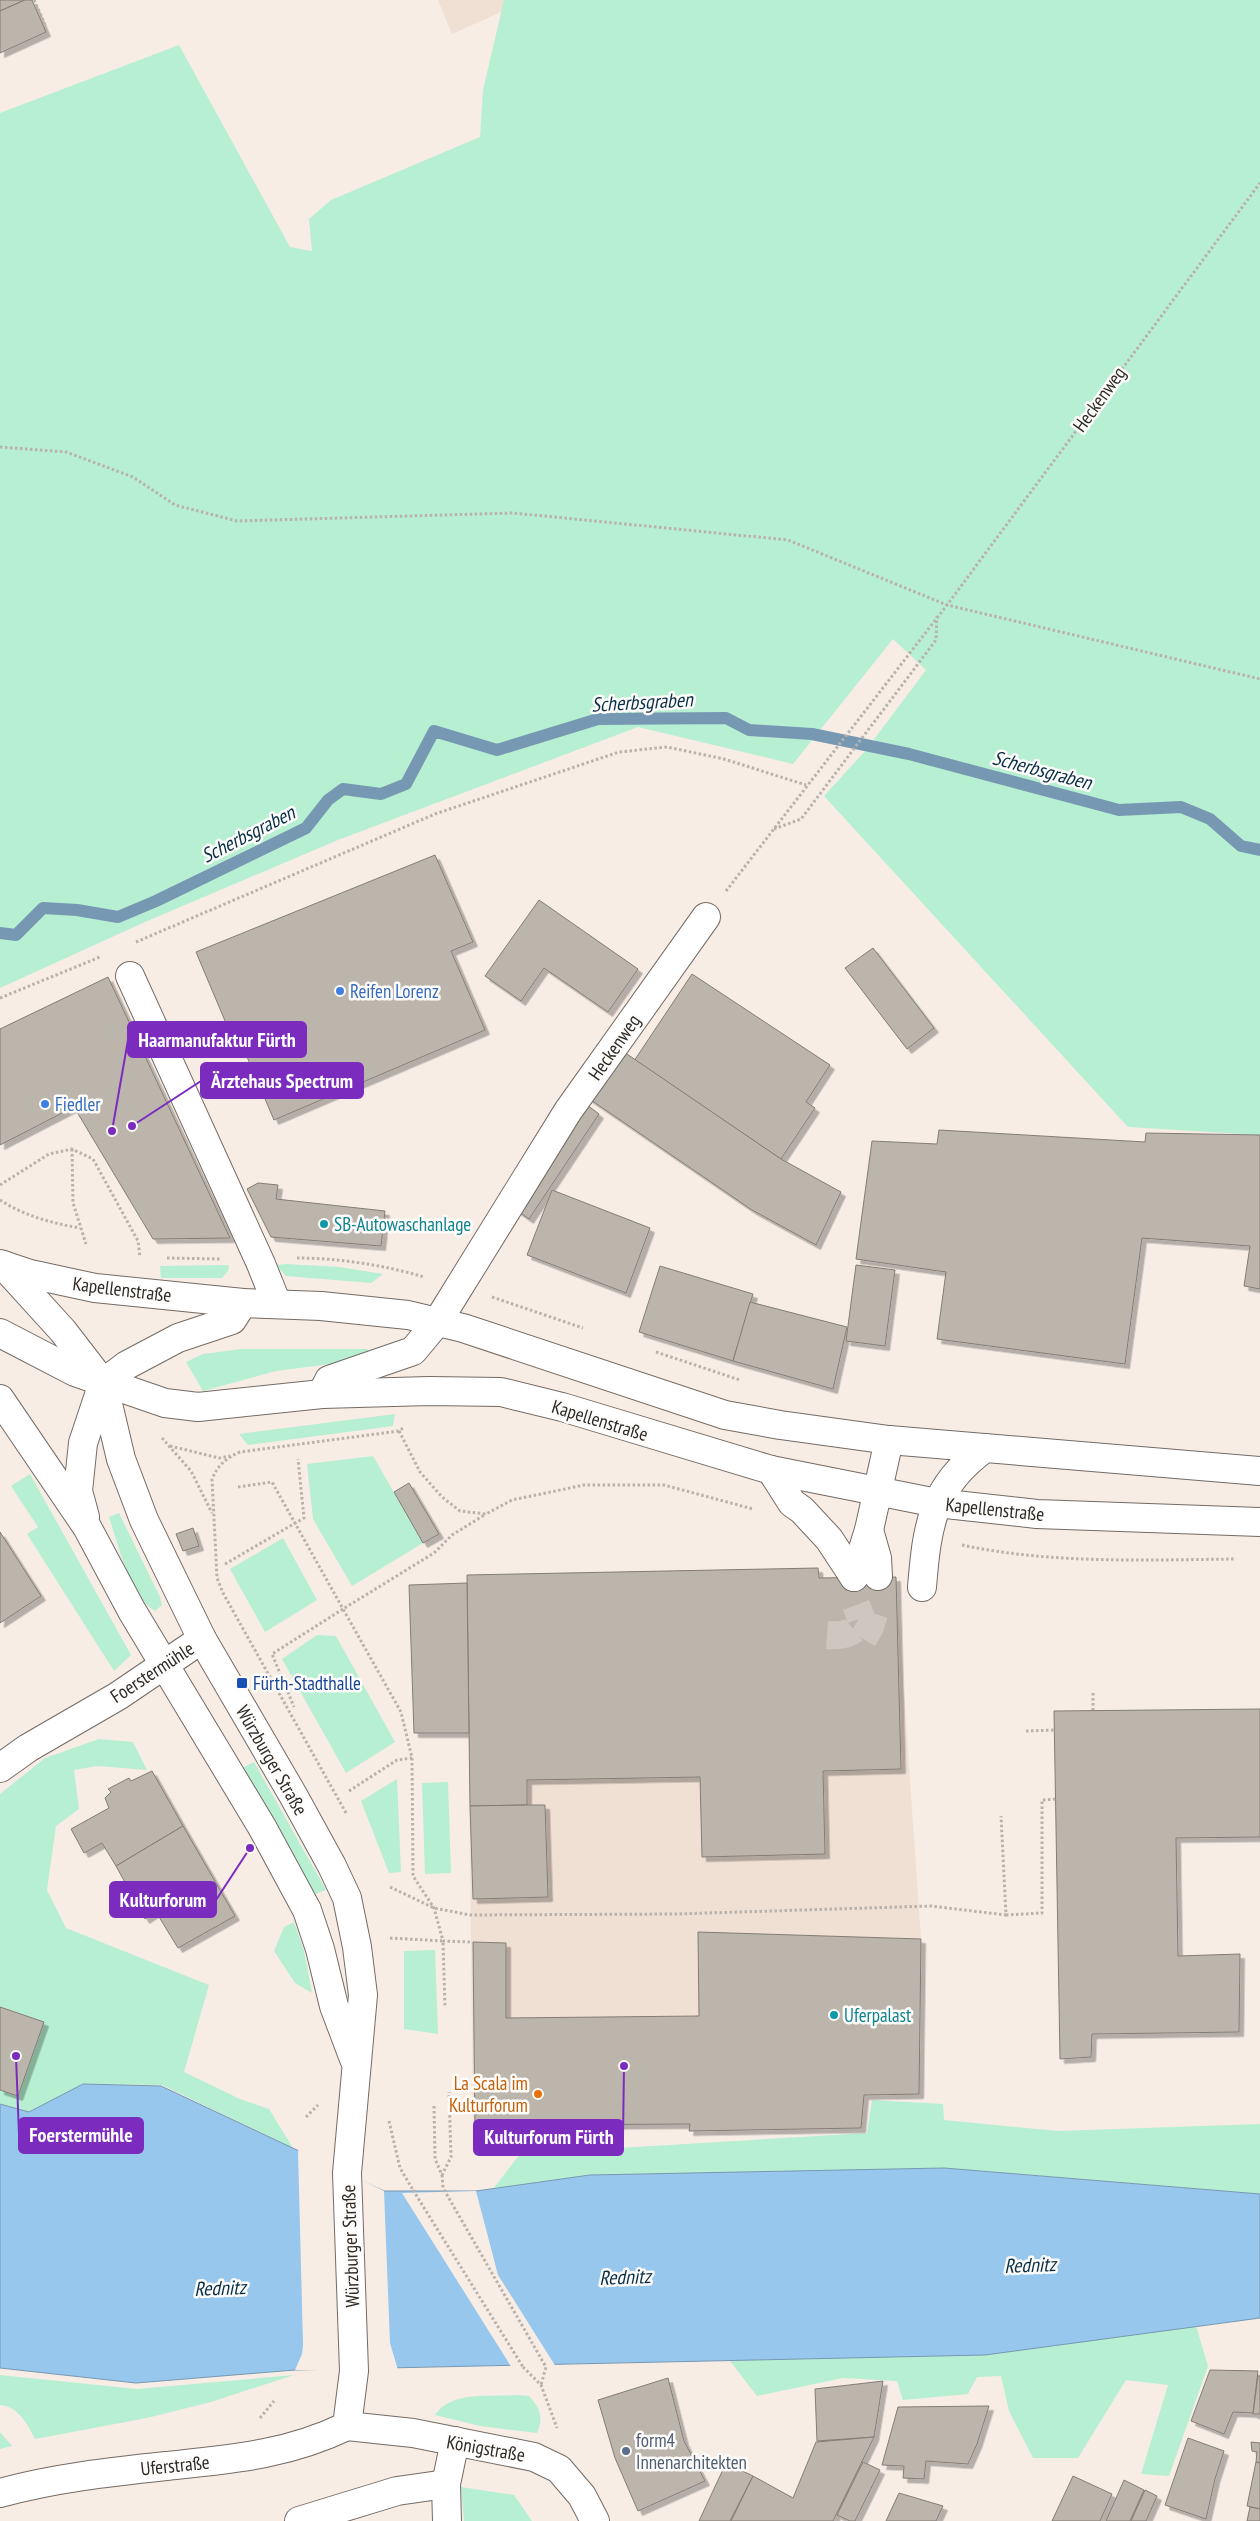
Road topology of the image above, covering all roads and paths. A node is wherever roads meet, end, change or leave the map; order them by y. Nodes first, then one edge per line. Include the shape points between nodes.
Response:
1 (34, 0) edge
2 (46, 27) dead end
3 (1260, 183) edge
4 (0, 447) edge
5 (947, 605) junction
6 (938, 616) junction
7 (1260, 679) edge
8 (806, 785) junction
9 (772, 830) junction
10 (706, 917) joint
11 (128, 945) dead end
12 (109, 953) dead end
13 (130, 976) dead end
14 (0, 998) edge
15 (72, 1150) junction
16 (0, 1185) edge
17 (0, 1200) edge
18 (80, 1228) junction
19 (86, 1244) dead end
20 (131, 1257) dead end
21 (140, 1257) junction
22 (150, 1258) dead end
23 (160, 1258) dead end
24 (258, 1258) junction
25 (2, 1265) edge
26 (459, 1287) junction
27 (243, 1303) junction
28 (277, 1304) junction
29 (438, 1321) junction
30 (586, 1329) dead end
31 (0, 1333) edge
32 (650, 1350) dead end
33 (734, 1378) dead end
34 (103, 1383) junction
35 (322, 1394) junction
36 (0, 1399) edge
37 (889, 1440) junction
38 (170, 1446) dead end
39 (985, 1448) junction
40 (230, 1456) junction
41 (181, 1459) dead end
42 (298, 1459) dead end
43 (771, 1470) junction
44 (1260, 1471) edge
45 (238, 1487) dead end
46 (878, 1491) junction
47 (937, 1503) junction
48 (760, 1511) dead end
49 (213, 1514) junction
50 (486, 1514) junction
51 (1260, 1522) edge
52 (295, 1523) junction
53 (87, 1527) junction
54 (926, 1538) junction
55 (1238, 1559) dead end
56 (225, 1564) dead end
57 (922, 1587) dead end
58 (343, 1609) junction
59 (202, 1639) junction
60 (164, 1664) junction
61 (1093, 1693) dead end
62 (294, 1707) dead end
63 (1093, 1710) dead end
64 (1055, 1730) dead end
65 (1026, 1731) dead end
66 (412, 1758) junction
67 (0, 1768) edge
68 (349, 1791) dead end
69 (1056, 1799) dead end
70 (1000, 1816) dead end
71 (349, 1820) dead end
72 (390, 1887) dead end
73 (434, 1908) junction
74 (1006, 1915) junction
75 (389, 1938) dead end
76 (443, 1941) junction
77 (470, 1942) dead end
78 (445, 2008) dead end
79 (356, 2065) junction
80 (449, 2092) dead end
81 (434, 2106) dead end
82 (388, 2115) dead end
83 (442, 2175) junction
84 (347, 2426) junction
85 (454, 2442) junction
86 (446, 2484) junction
87 (0, 2493) edge
88 (299, 2521) edge
89 (447, 2521) edge
90 (595, 2521) edge

1 - 2 path
3 - 5 path, Heckenweg
4 - 5 path via 66,452 133,478 175,505 237,521 513,512 788,540
5 - 6 path, Heckenweg
5 - 7 path
6 - 8 path, Heckenweg
6 - 9 path via 936,640 832,781 801,819
8 - 9 path
8 - 11 path via 724,759 667,747 619,752 435,814
9 - 10 path
10 - 26 street, Heckenweg via 568,1111
12 - 14 path
13 - 24 street
15 - 16 path via 49,1154
15 - 18 path via 73,1203
15 - 21 path via 93,1159 138,1241
17 - 18 path via 40,1219
18 - 19 path
20 - 21 path
21 - 22 path
23 - 24 path
24 - 26 path via 317,1258 416,1274
24 - 28 street
25 - 27 street, Kapellenstraße via 95,1288
25 - 34 street, Würzburger Straße via 63,1331
26 - 29 street, Heckenweg
26 - 30 path
27 - 28 street, Kapellenstraße
27 - 34 street via 232,1320 178,1338
28 - 29 street, Kapellenstraße via 408,1315
29 - 35 street, Heckenweg via 413,1351 329,1380
29 - 37 street, Kapellenstraße via 726,1415 780,1426
31 - 34 street
32 - 33 path
34 - 35 street, Kapellenstraße via 165,1403 198,1408
34 - 53 street, Würzburger Straße via 82,1443 78,1491
34 - 59 street, Würzburger Straße via 122,1460 144,1520
35 - 43 street, Kapellenstraße via 501,1392 562,1407
36 - 53 street, Würzburger Straße
37 - 39 street, Kapellenstraße
37 - 46 street
38 - 40 path via 219,1458
39 - 44 street, Kapellenstraße
39 - 47 street via 950,1478
40 - 49 path via 218,1466 212,1479
40 - 50 path via 399,1431 420,1472 442,1497 460,1511
41 - 49 path via 191,1471
42 - 52 path via 304,1518
43 - 46 street, Kapellenstraße
43 - 46 street via 792,1503 866,1576 869,1530
45 - 52 path via 272,1482
46 - 47 street, Kapellenstraße
47 - 51 street, Kapellenstraße via 1037,1514
47 - 54 street
48 - 50 path via 664,1485 584,1485 512,1500
49 - 71 path via 217,1578 223,1593
50 - 58 path via 452,1535 434,1553
52 - 56 path
52 - 58 path
53 - 60 street, Würzburger Straße
54 - 55 path via 994,1551 1113,1560
54 - 57 street
58 - 62 path via 272,1654
58 - 66 path via 401,1712
59 - 60 street, Foerstermühle
59 - 79 street, Würzburger Straße via 293,1794 346,1898 363,1995
60 - 67 street, Foerstermühle
60 - 79 street, Würzburger Straße via 262,1827 307,1910 334,2006
61 - 63 path
64 - 65 path
66 - 68 path via 397,1760
66 - 73 path via 413,1876
69 - 74 path via 1042,1800 1042,1914
70 - 74 path
72 - 73 path
73 - 74 path via 470,1915 507,1916 931,1906
73 - 76 path
75 - 76 path
76 - 77 path
76 - 78 path
79 - 84 street, Würzburger Straße via 347,2173 354,2370
80 - 83 path via 451,2157
81 - 83 path via 435,2159
82 - 83 path, bridge via 400,2168 523,2367 541,2385 546,2367 443,2188
84 - 85 street, Königstraße via 413,2433
84 - 87 street, Uferstraße via 317,2441 248,2457 76,2476
85 - 86 street
85 - 90 street, Königstraße via 534,2457 559,2469 582,2496
86 - 88 street via 397,2491
86 - 89 street

